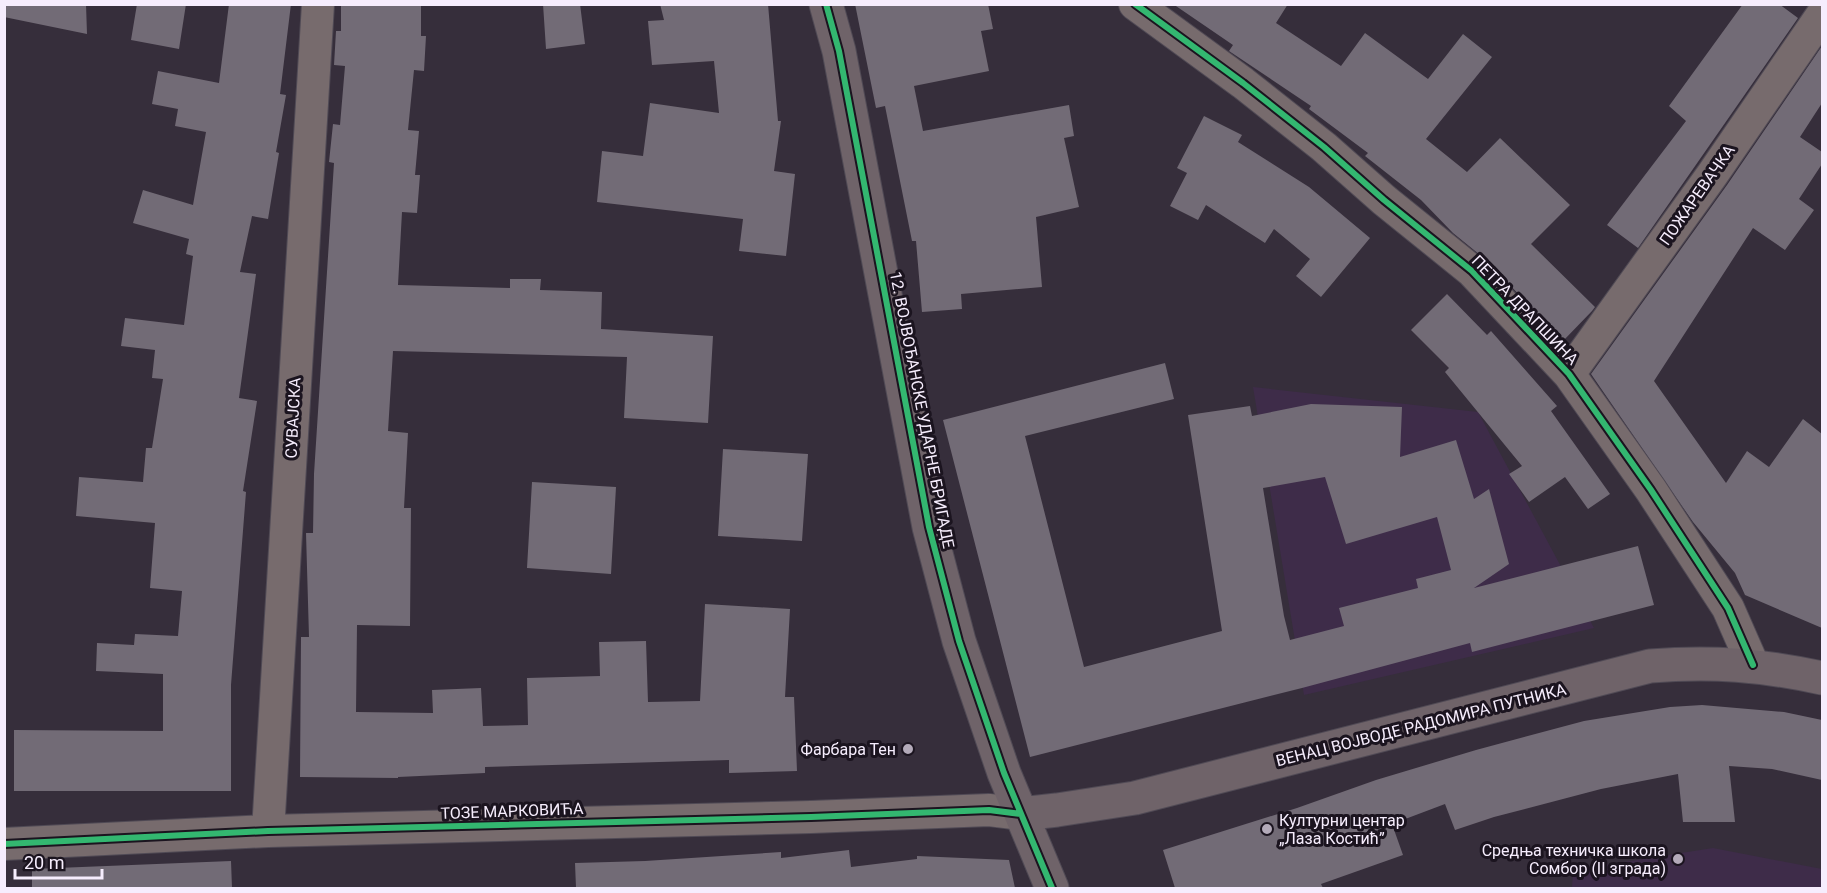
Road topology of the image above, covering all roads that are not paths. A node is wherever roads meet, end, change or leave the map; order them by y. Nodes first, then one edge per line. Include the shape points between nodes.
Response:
1 (318, 4) edge
2 (826, 4) edge
3 (1135, 4) edge
4 (1822, 15) edge
5 (1569, 374) junction
6 (1753, 665) junction
7 (1822, 678) edge
8 (1020, 814) junction
9 (268, 831) junction
10 (4, 844) edge
11 (1052, 888) edge

1 - 9 street, СУВАЈСКА
2 - 8 main road, 12. ВОЈВОЂАНСКЕ УДАРНЕ БРИГАДЕ via 839,51 929,527 959,640
3 - 5 street, ПЕТРА ДРАПШИНА via 1324,147 1472,271
4 - 5 street, ПОЖАРЕВАЧКА via 1713,175
5 - 6 street, ПЕТРА ДРАПШИНА via 1728,608
6 - 7 main road, ВЕНАЦ ВОЈВОДЕ РАДОМИРА ПУТНИКА
6 - 8 main road, ВЕНАЦ ВОЈВОДЕ РАДОМИРА ПУТНИКА via 1650,666 1135,798
8 - 9 street, ТОЗЕ МАРКОВИЋА via 989,810
8 - 11 main road, 12. ВОЈВОЂАНСКЕ УДАРНЕ БРИГАДЕ
9 - 10 street, ТОЗЕ МАРКОВИЋА

